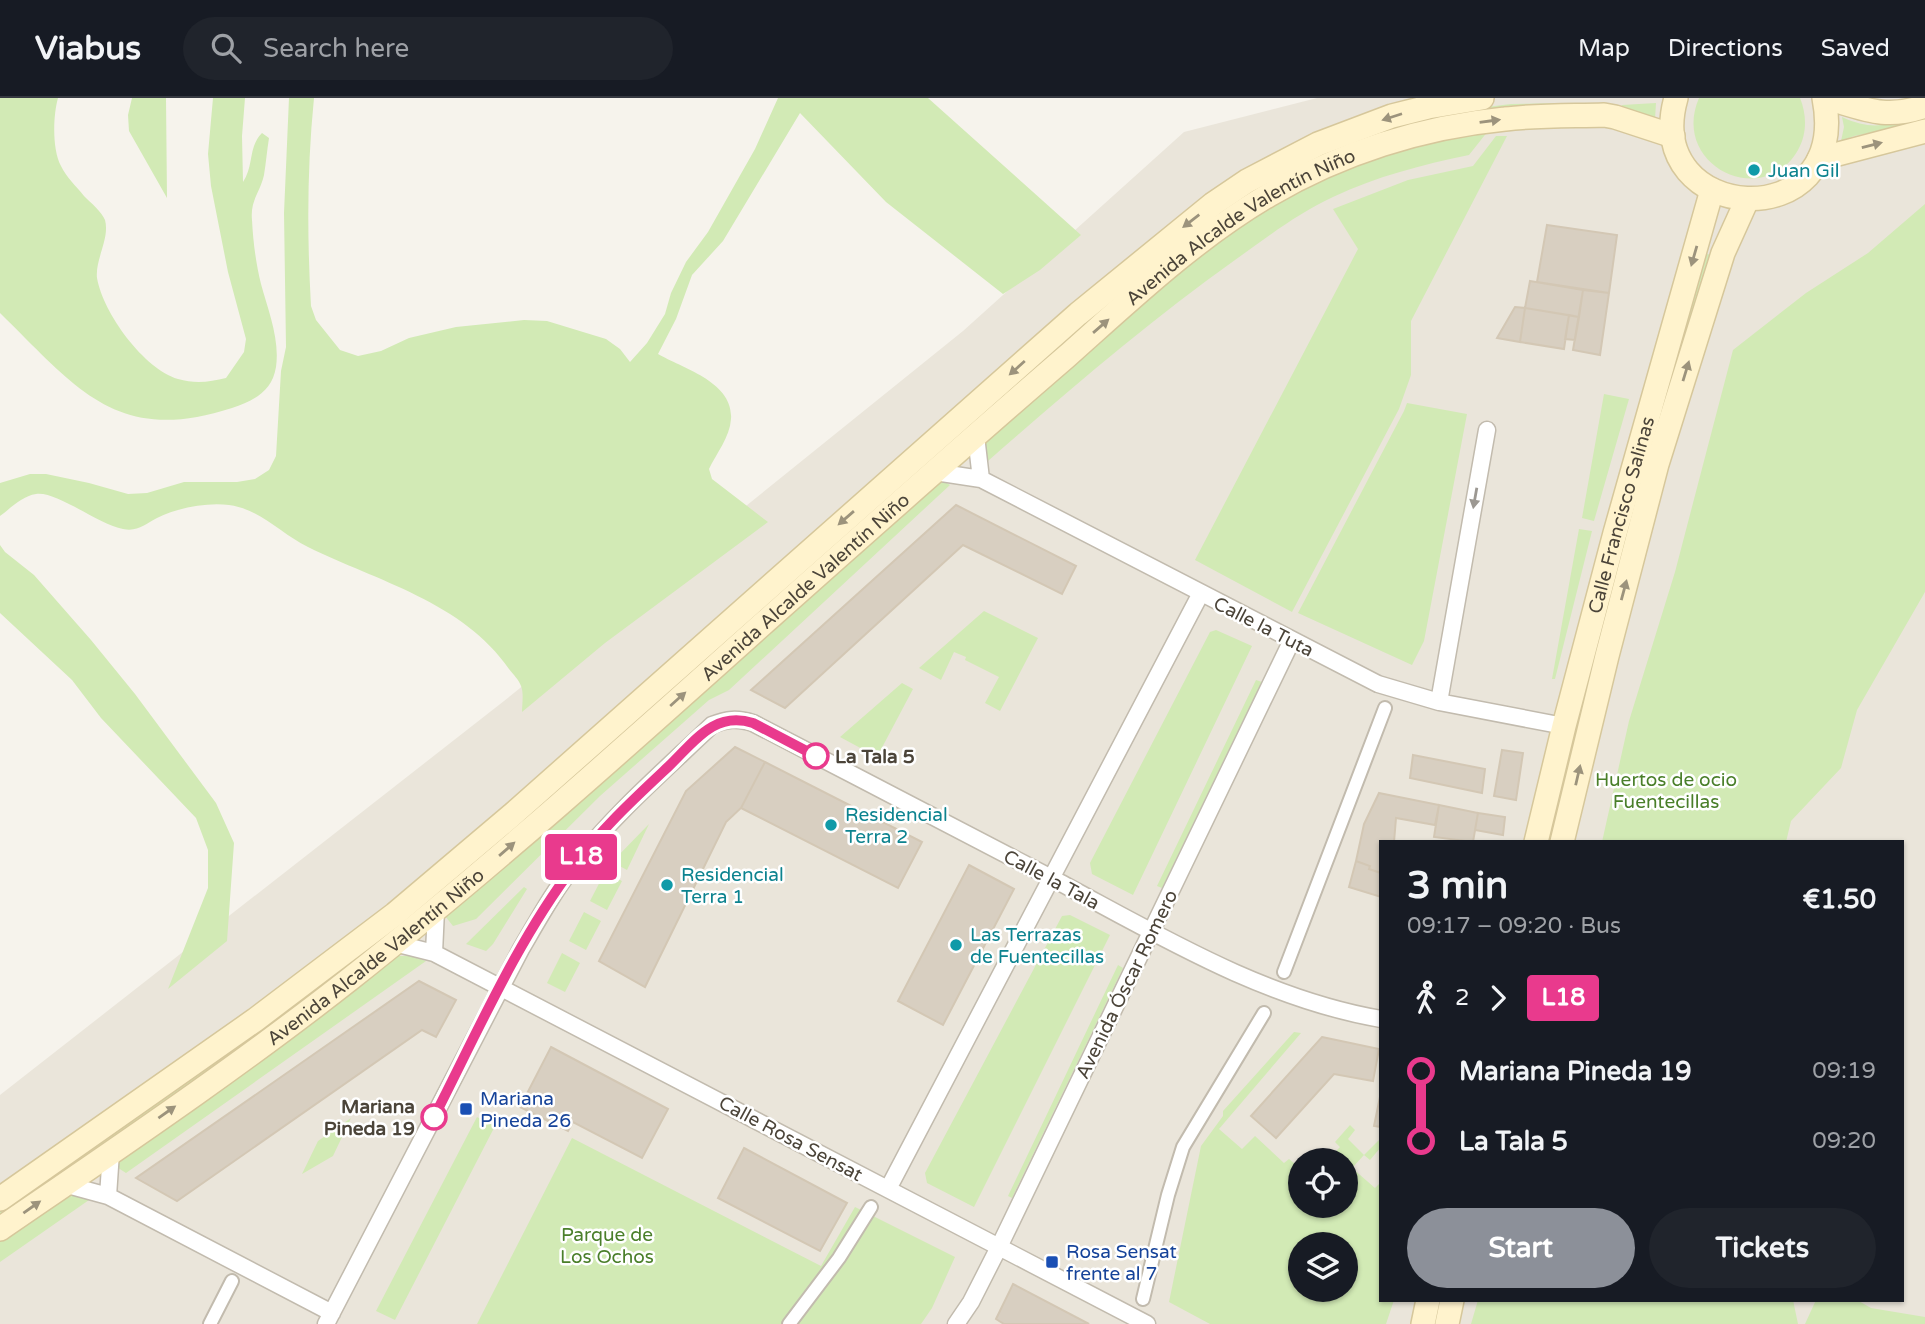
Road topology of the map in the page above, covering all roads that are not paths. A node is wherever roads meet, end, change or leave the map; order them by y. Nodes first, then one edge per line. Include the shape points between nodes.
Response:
1 (1482, 98) edge
2 (1676, 98) edge
3 (1826, 98) edge
4 (1925, 106) edge
5 (1925, 131) edge
6 (1673, 136) junction
7 (1819, 159) junction
8 (1712, 190) junction
9 (1747, 200) junction
10 (1487, 430) dead end
11 (976, 436) junction
12 (935, 472) junction
13 (981, 479) junction
14 (1201, 593) junction
15 (1292, 640) junction
16 (1439, 702) junction
17 (1385, 708) dead end
18 (1564, 726) junction
19 (1536, 840) edge
20 (1562, 840) edge
21 (1052, 878) junction
22 (436, 910) junction
23 (1152, 930) junction
24 (394, 943) junction
25 (434, 953) junction
26 (1284, 972) dead end
27 (501, 987) junction
28 (1264, 1013) dead end
29 (1379, 1019) edge
30 (111, 1152) junction
31 (64, 1184) junction
32 (888, 1189) junction
33 (108, 1196) junction
34 (0, 1199) edge
35 (871, 1207) dead end
36 (0, 1229) edge
37 (999, 1247) junction
38 (232, 1282) dead end
39 (1143, 1299) dead end
40 (1427, 1302) edge
41 (1452, 1302) edge
42 (329, 1318) edge
43 (210, 1324) edge
44 (789, 1324) edge
45 (956, 1324) edge
46 (1147, 1324) edge
47 (1423, 1324) edge
48 (1447, 1324) edge

1 -> 34 main road, Avenida Alcalde Valentín Niño via 1392,116 1318,144 1213,204 1078,314 395,914 255,1020
2 - 6 main road
3 - 4 main road via 1888,114
3 - 7 main road via 1826,139
7 -> 5 main road
6 - 8 main road via 1686,167
11 -> 6 main road, Avenida Alcalde Valentín Niño via 1217,230 1267,196 1338,161 1413,134 1526,117 1615,117
7 - 9 main road via 1796,185 1781,194
8 - 9 main road
8 -> 18 main road, Calle Francisco Salinas
20 -> 9 main road, Calle Francisco Salinas via 1657,464 1723,253
10 -> 16 street
11 - 12 main road, Avenida Alcalde Valentín Niño
11 - 13 street
12 - 13 street, Calle la Tuta
22 -> 12 main road, Avenida Alcalde Valentín Niño
13 - 14 street, Calle la Tuta
14 - 15 street, Calle la Tuta
14 - 21 street
15 - 16 street, Calle la Tuta via 1378,684
15 - 23 street, Avenida Óscar Romero
16 - 18 street, Calle la Tuta
17 - 26 street
18 - 19 main road, Calle Francisco Salinas
21 - 23 street, Calle la Tala
21 - 27 street, Calle la Tala via 753,723 731,719 712,726 587,849 551,899
21 - 32 street
22 - 24 main road, Avenida Alcalde Valentín Niño
22 - 25 street
23 - 29 street, Calle la Tala via 1276,991
23 - 37 street, Avenida Óscar Romero
24 - 25 street, Calle Rosa Sensat
30 -> 24 main road, Avenida Alcalde Valentín Niño via 302,1016
25 - 27 street, Calle Rosa Sensat
27 - 32 street, Calle Rosa Sensat
27 - 42 street
28 - 39 street via 1182,1147
30 - 31 main road, Avenida Alcalde Valentín Niño
30 - 33 street
31 - 33 street
36 -> 31 main road, Avenida Alcalde Valentín Niño
32 - 37 street, Calle Rosa Sensat
33 - 42 street
35 - 44 street
37 - 45 street, Avenida Óscar Romero
37 - 46 street, Calle Rosa Sensat
38 - 43 street
40 - 47 main road
41 - 48 main road

